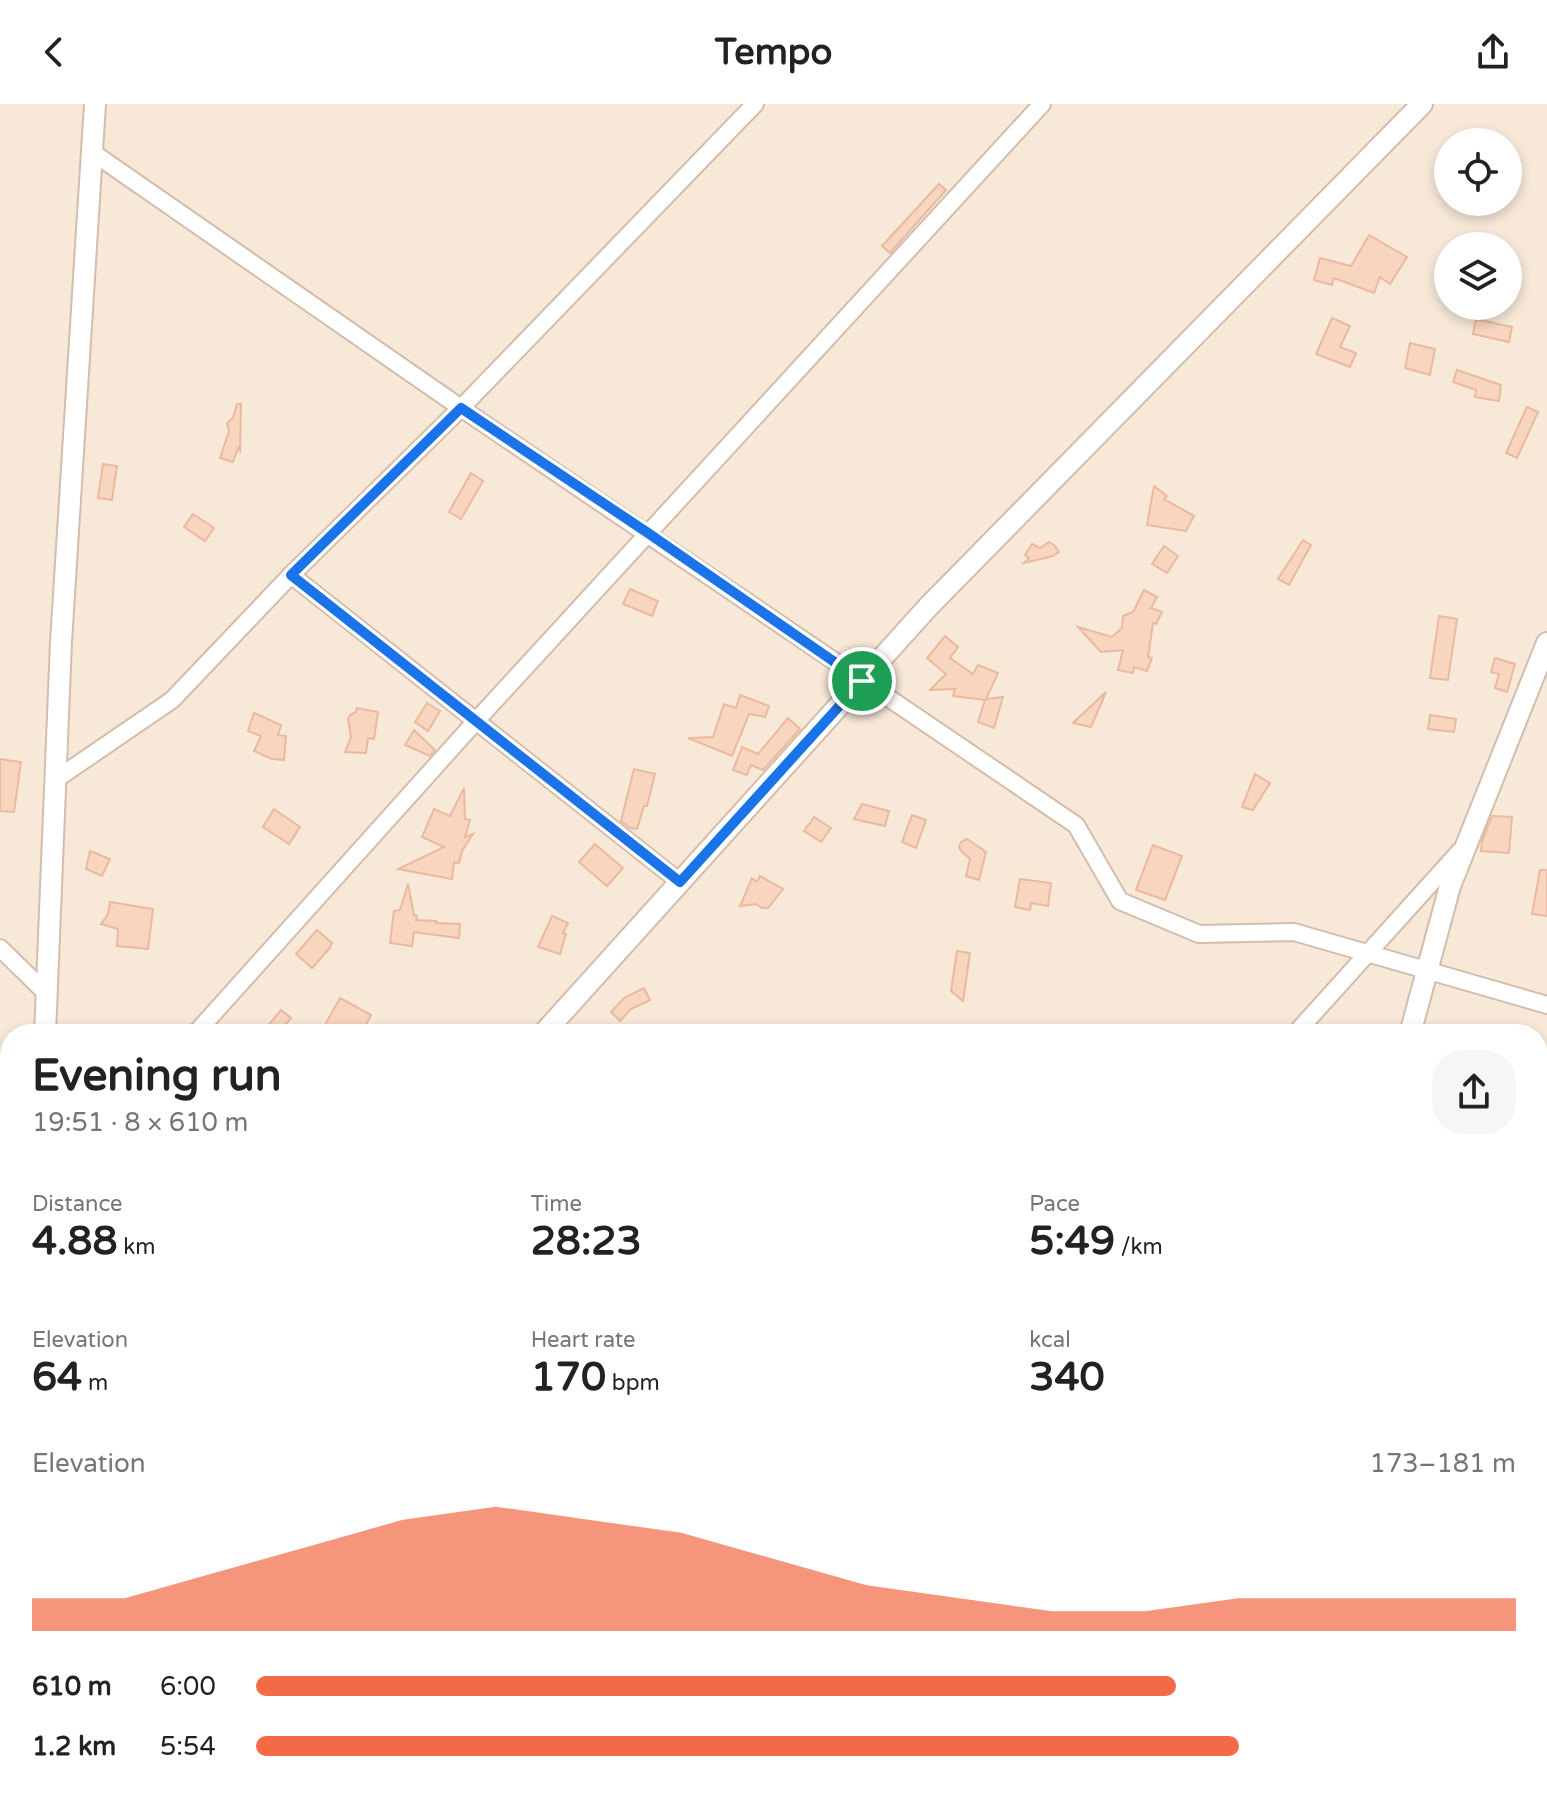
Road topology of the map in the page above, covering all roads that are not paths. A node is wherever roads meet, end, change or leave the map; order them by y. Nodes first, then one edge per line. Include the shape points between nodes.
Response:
1 (95, 104) edge
2 (755, 104) edge
3 (1042, 104) edge
4 (1422, 104) edge
5 (92, 152) junction
6 (461, 408) junction
7 (648, 533) junction
8 (291, 575) junction
9 (1547, 643) edge
10 (862, 681) junction
11 (476, 721) junction
12 (55, 780) junction
13 (1466, 844) junction
14 (680, 882) junction
15 (0, 948) edge
16 (1368, 953) junction
17 (1427, 971) junction
18 (47, 994) junction
19 (1547, 1005) edge
20 (46, 1024) edge
21 (204, 1024) edge
22 (552, 1024) edge
23 (1304, 1024) edge
24 (1413, 1024) edge

1 - 5 street
2 - 6 street
3 - 7 street
4 - 10 street via 928,607
5 - 6 street
5 - 12 street
6 - 7 street
6 - 8 street
7 - 10 street
7 - 11 street
8 - 11 street
8 - 12 street via 172,700
9 - 13 street
10 - 14 street
10 - 16 street via 1076,825 1120,901 1199,934 1294,932
11 - 14 street
11 - 21 street
12 - 18 street
13 - 16 street
13 - 17 street
14 - 22 street
15 - 18 street
16 - 17 street
16 - 23 street
17 - 19 street
17 - 24 street
18 - 20 street

